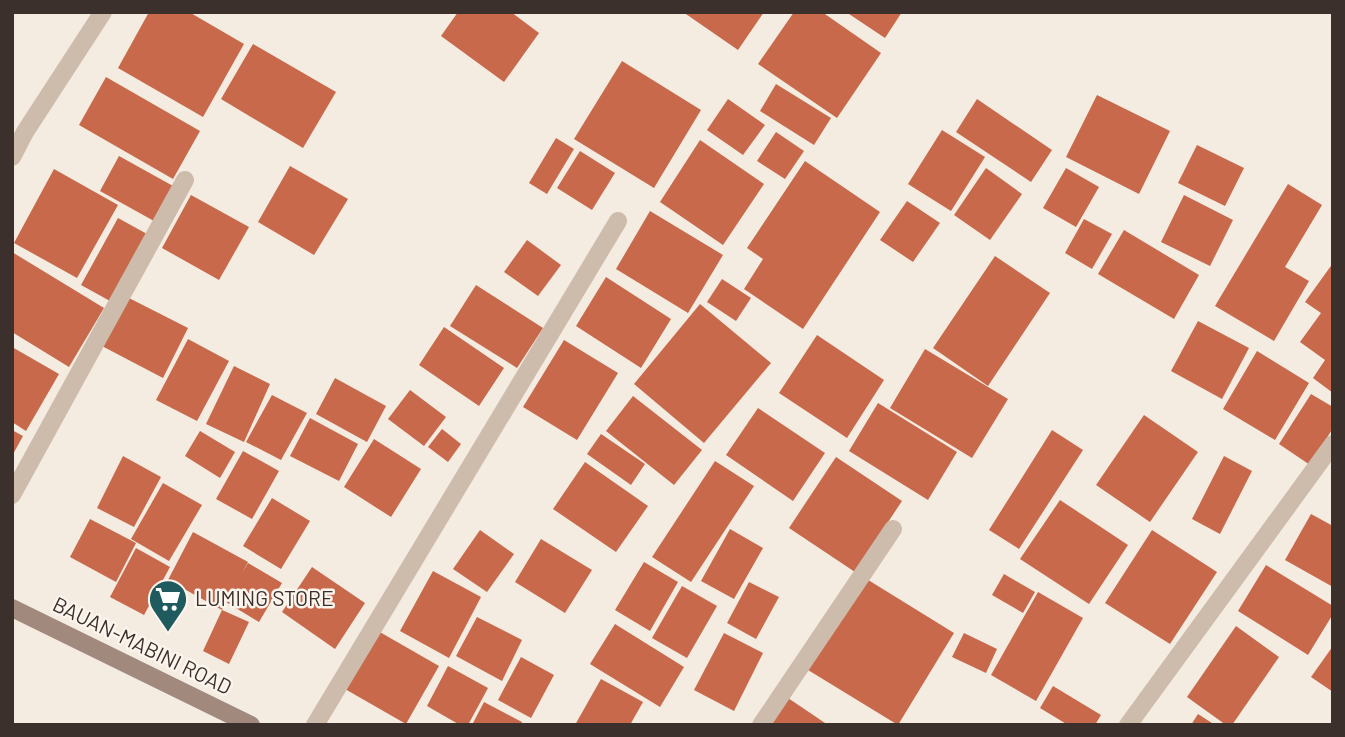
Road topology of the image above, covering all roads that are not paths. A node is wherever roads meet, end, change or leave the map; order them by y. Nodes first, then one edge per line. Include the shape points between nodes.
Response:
1 (103, 12) edge
2 (12, 157) edge
3 (184, 180) dead end
4 (618, 221) dead end
5 (1333, 444) edge
6 (12, 495) edge
7 (893, 529) dead end
8 (12, 608) edge
9 (251, 725) edge
10 (315, 725) edge
11 (761, 725) edge
12 (1128, 725) edge

1 - 2 street
3 - 6 street
4 - 10 street
5 - 12 street
7 - 11 street
8 - 9 main road, BAUAN-MABINI ROAD

